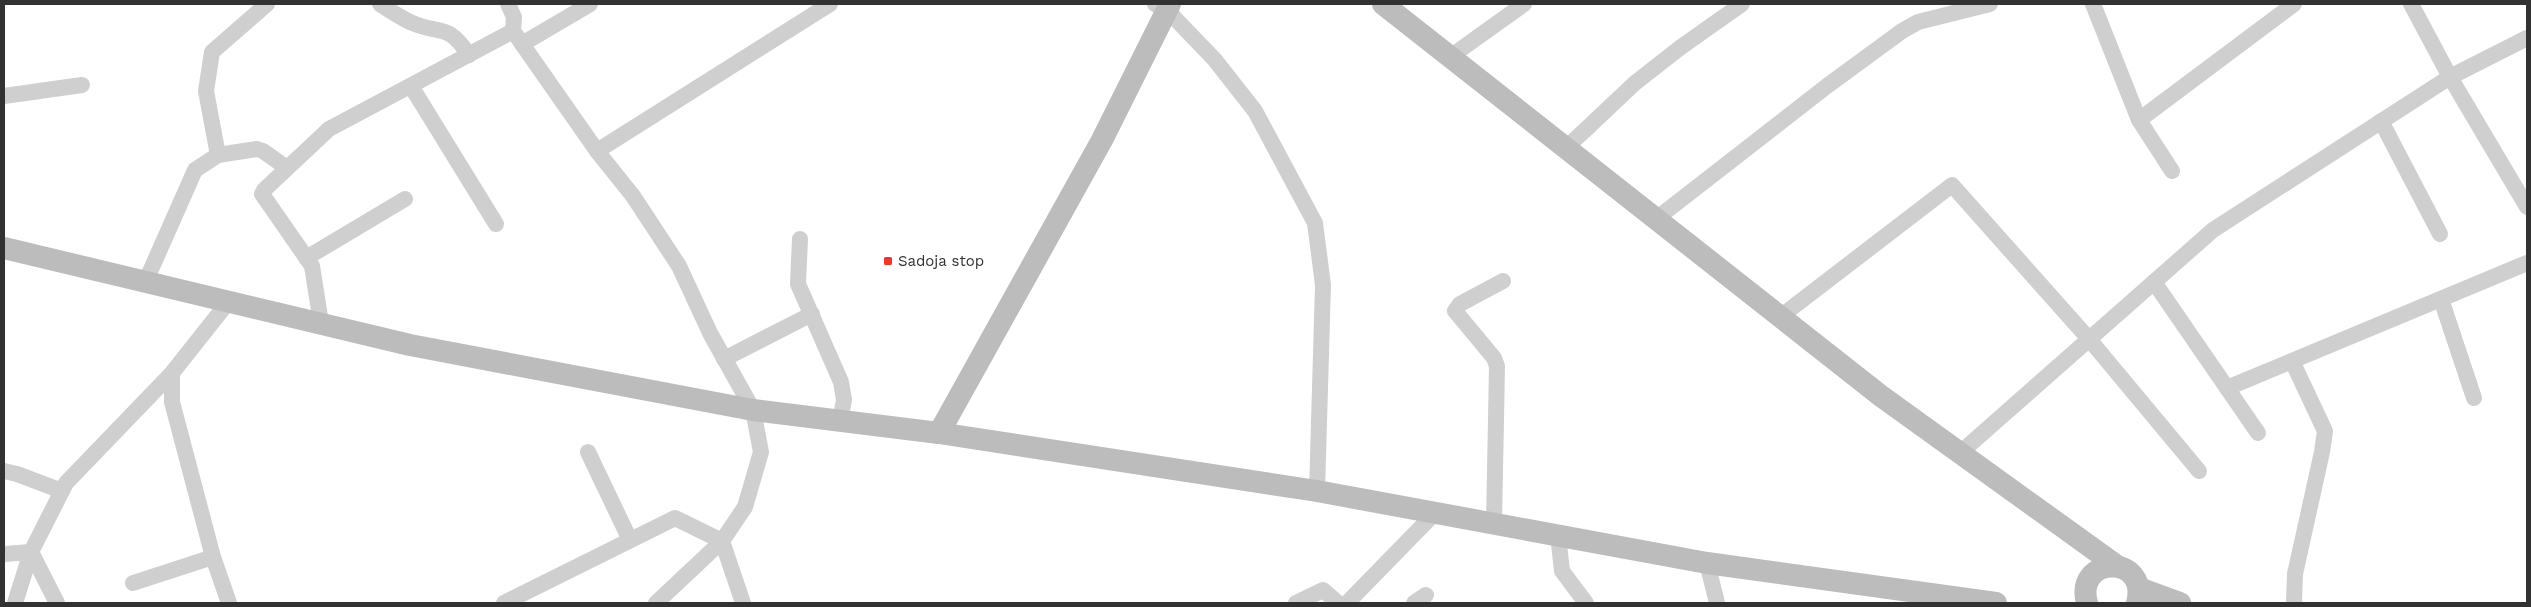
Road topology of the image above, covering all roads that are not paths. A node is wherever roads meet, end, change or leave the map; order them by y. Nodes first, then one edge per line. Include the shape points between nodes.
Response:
1 (267, 4) edge
2 (380, 4) edge
3 (508, 4) edge
4 (590, 4) edge
5 (830, 4) edge
6 (1383, 4) edge
7 (1524, 4) edge
8 (1742, 4) edge
9 (1990, 4) edge
10 (2093, 4) edge
11 (2294, 4) edge
12 (2411, 4) edge
13 (1164, 6) edge
14 (517, 38) junction
15 (2527, 38) edge
16 (469, 55) junction
17 (1450, 56) junction
18 (2450, 77) junction
19 (82, 86) dead end
20 (411, 86) junction
21 (4, 96) edge
22 (2139, 120) junction
23 (2381, 121) junction
24 (1566, 148) junction
25 (597, 150) junction
26 (218, 155) junction
27 (287, 168) junction
28 (2172, 171) dead end
29 (405, 199) dead end
30 (2527, 207) edge
31 (1656, 219) junction
32 (496, 224) dead end
33 (2440, 234) dead end
34 (800, 239) dead end
35 (4, 248) edge
36 (306, 258) junction
37 (2527, 263) edge
38 (1503, 281) dead end
39 (2154, 282) junction
40 (145, 283) junction
41 (2441, 299) junction
42 (229, 301) junction
43 (812, 314) junction
44 (1780, 317) junction
45 (321, 323) junction
46 (2090, 339) junction
47 (724, 358) junction
48 (2292, 361) junction
49 (172, 373) junction
50 (2227, 388) junction
51 (2474, 398) dead end
52 (753, 410) junction
53 (840, 421) junction
54 (939, 433) junction
55 (2258, 433) dead end
56 (588, 452) dead end
57 (1960, 453) junction
58 (4, 471) edge
59 (2199, 471) dead end
60 (62, 491) junction
61 (1317, 491) junction
62 (1435, 513) junction
63 (1494, 524) junction
64 (1558, 535) junction
65 (630, 540) junction
66 (722, 541) junction
67 (31, 552) junction
68 (4, 554) edge
69 (213, 557) junction
70 (1707, 562) junction
71 (2117, 566) junction
72 (134, 583) dead end
73 (2138, 596) edge
74 (1984, 602) edge
75 (14, 603) edge
76 (57, 603) edge
77 (229, 603) edge
78 (504, 603) edge
79 (656, 603) edge
80 (743, 603) edge
81 (1296, 603) edge
82 (1338, 603) edge
83 (1347, 603) edge
84 (1586, 603) edge
85 (1717, 603) edge
86 (2087, 603) edge
87 (2180, 603) edge
88 (2294, 603) edge

1 - 26 street via 212,52 206,91
2 - 16 street via 411,22 446,31 458,38
3 - 14 street
4 - 14 street
5 - 25 street
6 - 17 street
7 - 17 street
8 - 24 street via 1635,83
9 - 31 street via 1925,20 1902,31
10 - 22 street
11 - 22 street
12 - 18 street
13 - 54 street via 1102,140
13 - 61 street via 1230,78 1255,111 1315,223 1323,285
14 - 16 street
14 - 25 street
15 - 18 street
16 - 20 street
17 - 24 street
18 - 23 street
18 - 30 street
19 - 21 street
20 - 27 street via 329,129
20 - 32 street
22 - 28 street
23 - 33 street
23 - 39 street via 2213,230
24 - 31 street
25 - 47 street via 634,196 679,266
26 - 27 street via 257,149
26 - 40 street via 195,170
27 - 36 street via 262,194
29 - 36 street
31 - 44 street
34 - 43 street via 798,284
35 - 40 street
36 - 45 street via 312,266
37 - 41 street
38 - 63 street via 1460,304 1455,311 1498,366
39 - 46 street
39 - 50 street
40 - 42 street
41 - 48 street
41 - 51 street
42 - 45 street
42 - 49 street
43 - 47 street
43 - 53 street via 841,382 844,400
44 - 46 street via 1952,185
44 - 57 street
45 - 52 street via 410,345
46 - 57 street
46 - 59 street
47 - 52 street
48 - 50 street
48 - 88 street via 2325,431 2295,574
49 - 60 street
49 - 69 street via 172,402
50 - 55 street
52 - 53 street
52 - 66 street via 761,452 744,507
53 - 54 street
54 - 61 street
56 - 65 street
57 - 71 street
58 - 60 street
60 - 67 street
61 - 62 street
62 - 63 street
62 - 83 street
63 - 64 street
64 - 70 street
64 - 84 street via 1562,571
65 - 66 street via 675,518
65 - 78 street
66 - 79 street
66 - 80 street
67 - 68 street
67 - 75 street
67 - 76 street
69 - 72 street
69 - 77 street
70 - 74 street
70 - 85 street
71 - 73 street via 2131,574
71 - 86 street via 2101,568 2089,578
73 - 87 street
81 - 82 street via 1323,590

